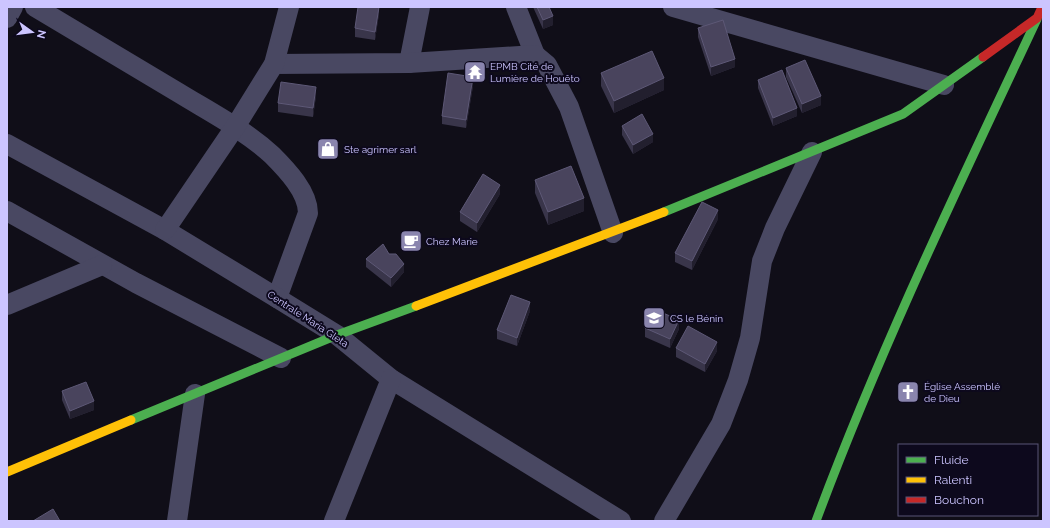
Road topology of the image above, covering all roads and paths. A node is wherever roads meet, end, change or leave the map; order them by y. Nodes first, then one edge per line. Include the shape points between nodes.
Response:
1 (13, 7) edge
2 (35, 7) edge
3 (420, 7) edge
4 (516, 7) edge
5 (673, 7) edge
6 (1042, 7) edge
7 (288, 8) edge
8 (7, 18) edge
9 (1037, 18) junction
10 (535, 55) junction
11 (409, 63) junction
12 (274, 64) junction
13 (944, 85) junction
14 (234, 127) junction
15 (7, 144) edge
16 (812, 152) junction
17 (7, 211) edge
18 (165, 230) junction
19 (613, 233) junction
20 (102, 265) junction
21 (277, 298) junction
22 (7, 305) edge
23 (337, 335) junction
24 (281, 358) junction
25 (391, 379) junction
26 (195, 394) junction
27 (7, 472) edge
28 (177, 521) edge
29 (334, 521) edge
30 (621, 521) edge
31 (664, 521) edge
32 (816, 521) edge

1 - 8 street
2 - 14 street
3 - 11 street
4 - 10 street
5 - 13 street
6 - 9 street
7 - 12 street
9 - 13 street
9 - 32 street via 901,311 836,464
10 - 11 street
10 - 19 street via 547,65 569,107
11 - 12 street
12 - 14 street
13 - 16 street via 903,114
14 - 18 street
14 - 21 street via 272,155 293,179 308,205 308,213
15 - 18 street, Centrale Maria Gleta
16 - 19 street
16 - 31 street via 762,261 750,338 738,380 721,424
17 - 20 street
18 - 21 street, Centrale Maria Gleta
19 - 23 street
20 - 22 street
20 - 24 street
21 - 23 street, Centrale Maria Gleta
23 - 24 street
23 - 25 street, Centrale Maria Gleta
24 - 26 street
25 - 29 street
25 - 30 street, Centrale Maria Gleta
26 - 27 street
26 - 28 street

